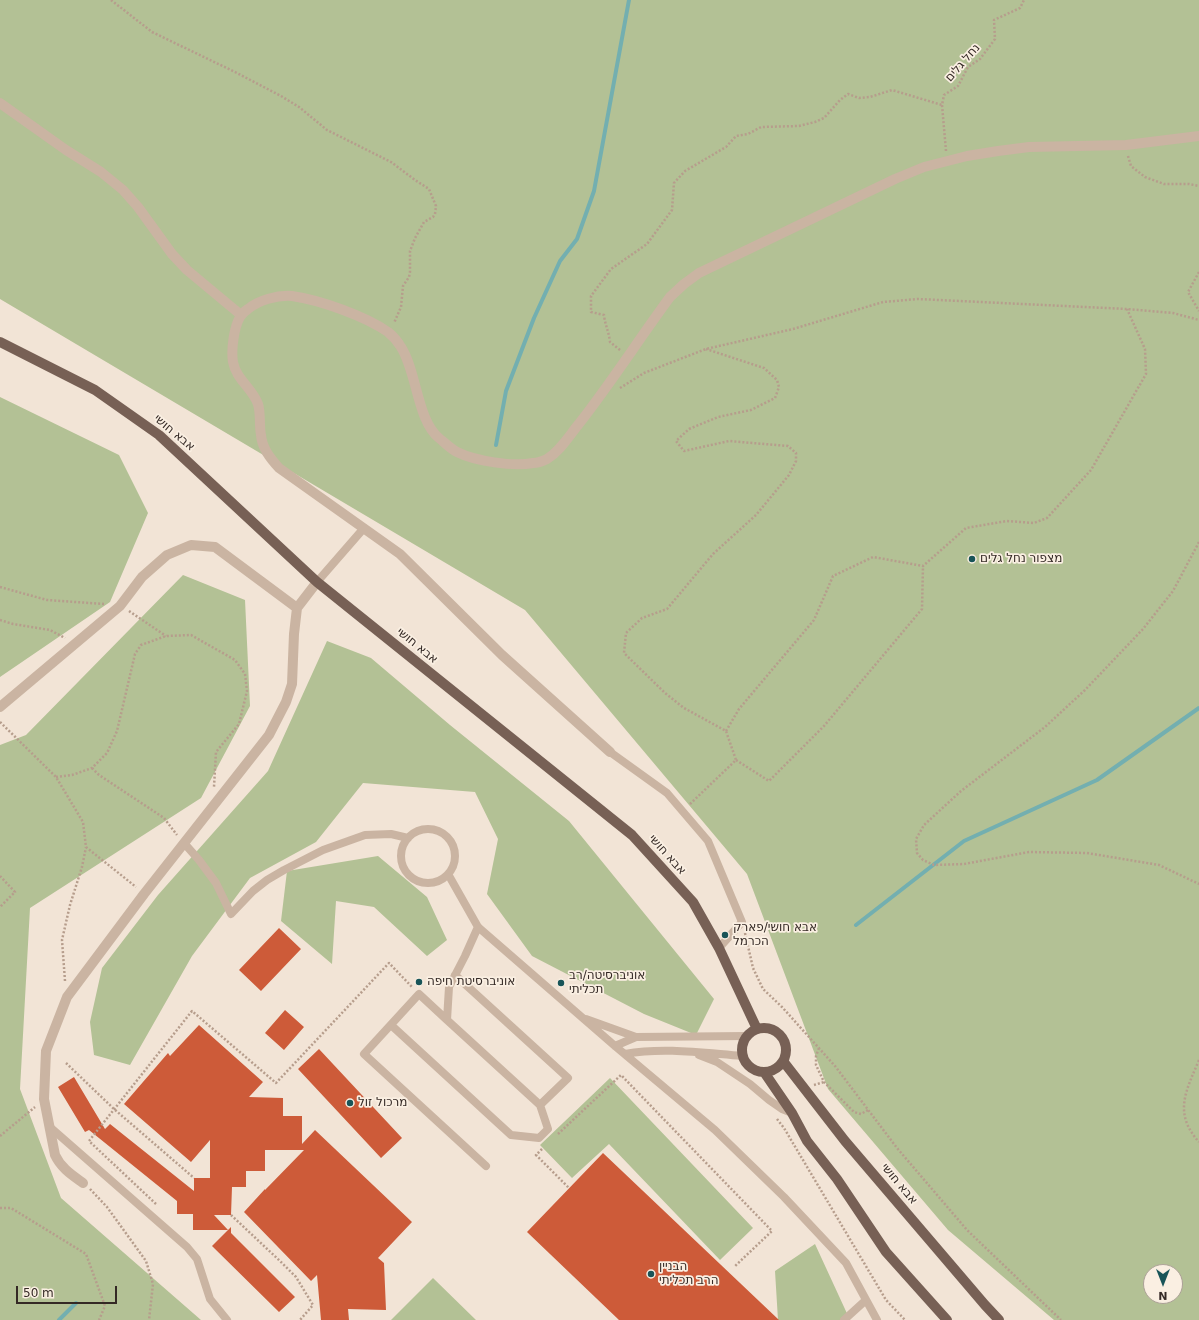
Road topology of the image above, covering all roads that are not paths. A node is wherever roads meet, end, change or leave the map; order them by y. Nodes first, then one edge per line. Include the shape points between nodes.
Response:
1 (0, 103) edge
2 (1199, 136) edge
3 (241, 315) junction
4 (0, 342) edge
5 (364, 528) junction
6 (317, 582) junction
7 (297, 608) junction
8 (0, 707) edge
9 (610, 752) joint
10 (408, 838) junction
11 (184, 844) junction
12 (448, 874) junction
13 (478, 927) junction
14 (719, 948) junction
15 (455, 975) junction
16 (582, 1017) junction
17 (447, 1020) junction
18 (391, 1025) junction
19 (757, 1029) junction
20 (747, 1036) junction
21 (636, 1037) junction
22 (615, 1046) junction
23 (693, 1052) junction
24 (625, 1054) junction
25 (742, 1056) junction
26 (783, 1061) junction
27 (764, 1072) junction
28 (540, 1105) junction
29 (792, 1114) junction
30 (51, 1128) junction
31 (486, 1166) dead end
32 (83, 1183) road end
33 (866, 1300) junction
34 (227, 1320) edge
35 (844, 1320) edge
36 (877, 1320) edge
37 (948, 1320) edge
38 (999, 1320) edge

1 - 3 street via 123,190 187,270
2 - 3 street via 1126,145 1029,147 924,167 699,273 670,297 598,400 565,441 547,459 534,463 491,462 457,452 437,436 425,418 412,371 401,347 390,333 354,314 291,296 269,299 253,305
3 - 5 street via 233,344 235,372 258,404 263,446 269,458 279,468
4 - 6 main road, אבא חושי via 95,390 159,435
5 - 6 lane
5 - 9 street via 400,554 502,656
6 - 7 street
6 - 14 main road, אבא חושי via 632,835 693,902
7 - 8 street via 215,547 191,544 167,555 142,577 120,606
7 - 11 street via 292,684 286,702 269,735
9 - 14 lane via 667,793 708,841 742,922
10 - 11 lane via 391,834 365,835 323,850 268,880 253,891 231,914 216,883
10 - 12 lane via 424,829 442,833 449,839 455,856
10 - 12 lane via 401,853 404,870 410,876 425,883 434,882
11 - 30 street via 67,997 46,1051 44,1099
12 - 13 lane
13 - 15 lane
13 - 16 lane
14 - 19 main road, אבא חושי
15 - 17 lane via 448,987
15 - 28 lane via 568,1078
16 - 21 lane
16 - 22 lane
17 - 18 lane via 419,994
17 - 28 lane
18 - 28 lane via 511,1135 539,1138 548,1128
18 - 31 lane via 364,1054
19 - 20 main road
19 - 26 main road via 770,1029 781,1036 786,1048
20 - 21 lane
20 - 25 main road via 741,1049
21 - 22 lane
22 - 24 lane
23 - 24 lane via 656,1050
23 - 25 lane
23 - 29 lane via 717,1062
24 - 33 lane via 715,1130 784,1197 846,1264
25 - 27 main road via 748,1066 758,1072
26 - 27 main road via 775,1069
26 - 38 main road, אבא חושי via 845,1141
27 - 29 main road
29 - 37 main road via 807,1141 886,1252
30 - 32 street via 58,1162
30 - 34 lane via 187,1247 197,1259 210,1299
33 - 35 lane
33 - 36 lane

